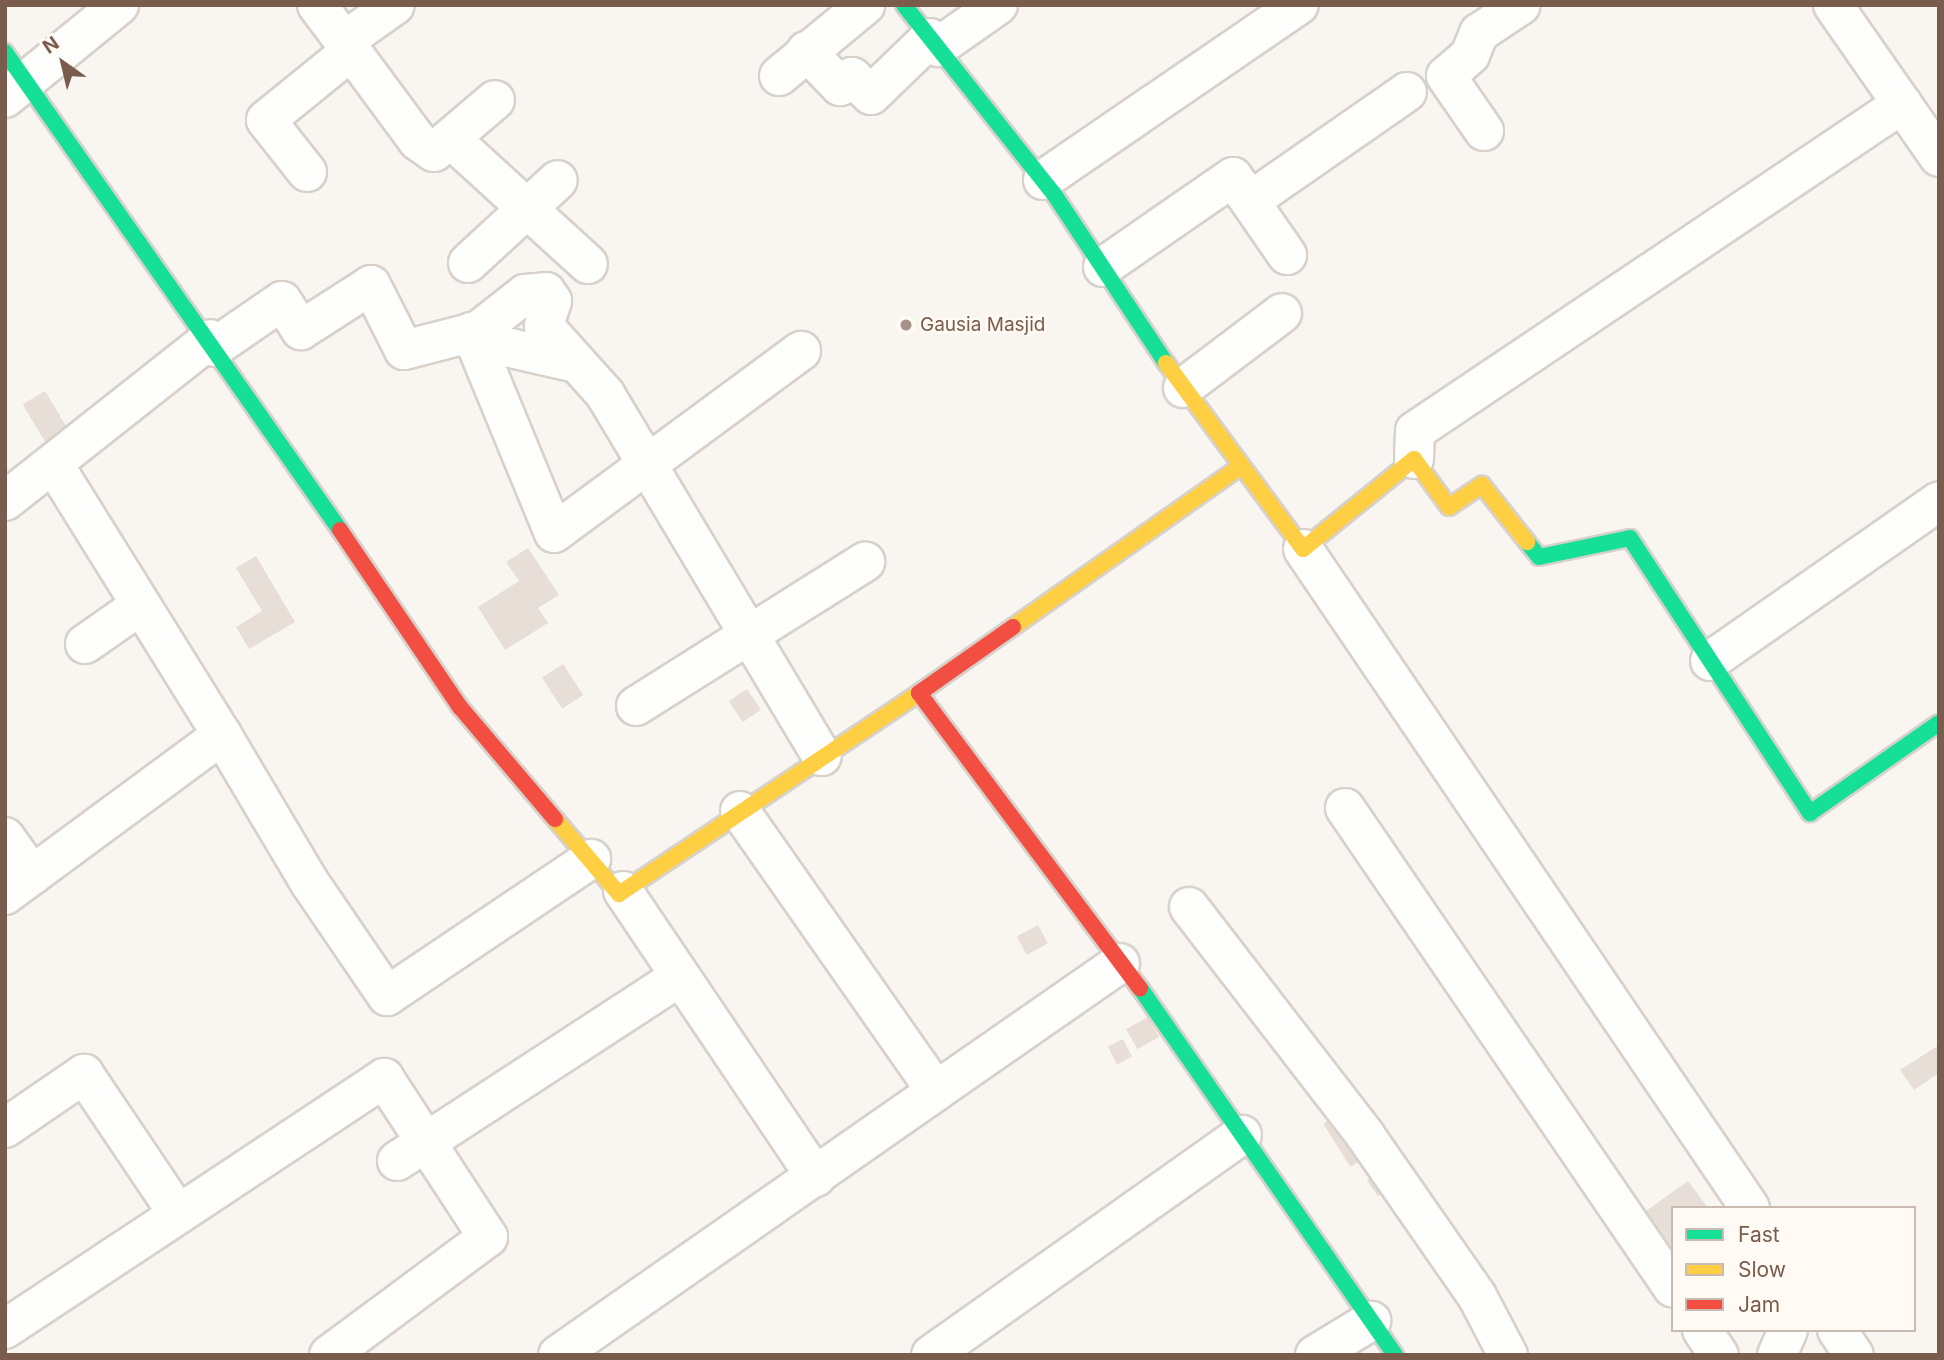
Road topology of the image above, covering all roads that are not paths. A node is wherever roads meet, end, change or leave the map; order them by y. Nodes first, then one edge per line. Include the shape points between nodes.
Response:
1 (119, 5) edge
2 (317, 5) edge
3 (396, 5) edge
4 (865, 5) edge
5 (904, 5) edge
6 (998, 5) edge
7 (1299, 5) edge
8 (1521, 5) edge
9 (1833, 5) edge
10 (934, 43) junction
11 (348, 46) junction
12 (806, 51) junction
13 (779, 76) dead end
14 (12, 78) edge
15 (1407, 92) dead end
16 (495, 100) dead end
17 (1902, 104) junction
18 (1484, 131) dead end
19 (452, 140) junction
20 (1939, 157) edge
21 (307, 172) dead end
22 (558, 180) dead end
23 (1043, 180) junction
24 (1250, 201) junction
25 (528, 209) junction
26 (1287, 255) dead end
27 (468, 263) dead end
28 (588, 264) dead end
29 (1103, 267) junction
30 (1282, 313) dead end
31 (471, 332) junction
32 (212, 343) junction
33 (506, 347) dead end
34 (802, 351) dead end
35 (576, 363) junction
36 (1184, 388) junction
37 (1414, 459) junction
38 (644, 464) junction
39 (54, 465) junction
40 (1241, 466) junction
41 (5, 501) edge
42 (1939, 501) edge
43 (1303, 549) junction
44 (865, 562) dead end
45 (141, 605) junction
46 (748, 636) junction
47 (85, 644) dead end
48 (1710, 661) junction
49 (919, 693) junction
50 (636, 706) dead end
51 (1939, 723) edge
52 (222, 736) junction
53 (822, 756) junction
54 (1345, 808) dead end
55 (740, 811) junction
56 (5, 837) edge
57 (591, 859) junction
58 (19, 885) edge
59 (623, 891) junction
60 (1189, 907) dead end
61 (1120, 963) junction
62 (679, 977) junction
63 (936, 1091) junction
64 (5, 1128) edge
65 (1242, 1135) junction
66 (411, 1152) junction
67 (816, 1177) junction
68 (1749, 1206) edge
69 (176, 1211) junction
70 (1671, 1284) edge
71 (9, 1318) edge
72 (1371, 1321) junction
73 (1703, 1332) edge
74 (1787, 1332) edge
75 (1838, 1332) edge
76 (329, 1355) edge
77 (558, 1355) edge
78 (931, 1355) edge
79 (1315, 1355) edge
80 (1395, 1355) edge
81 (1508, 1355) edge
82 (1719, 1355) edge
83 (1777, 1355) edge
84 (1854, 1355) edge

1 - 14 street
2 - 11 street
3 - 11 street
4 - 12 street
5 - 10 street
6 - 10 street
7 - 23 street
8 - 18 street via 1479,33 1469,55 1436,64
9 - 17 street
10 - 12 street via 871,95 852,77 840,86
10 - 23 street
11 - 19 street via 418,141 434,152
11 - 21 street via 266,120
12 - 13 street
14 - 32 street
15 - 24 street
16 - 19 street
17 - 20 street
17 - 37 street via 1415,431
19 - 25 street
22 - 25 street
23 - 29 street
24 - 26 street
24 - 29 street via 1233,177
25 - 27 street
25 - 28 street
29 - 36 street
30 - 36 street
31 - 32 street via 404,349 371,285 301,330 282,302
31 - 35 street via 495,322 537,288 552,301 544,326
31 - 38 street via 554,533
32 - 39 street
32 - 57 street via 460,707
33 - 35 street
34 - 38 street
35 - 38 street via 605,394
36 - 40 street
37 - 43 street
37 - 48 street via 1449,507 1482,485 1539,557 1630,538
38 - 46 street
39 - 41 street
39 - 45 street
40 - 43 street
40 - 49 street
42 - 48 street
43 - 68 street
44 - 46 street
45 - 47 street
45 - 52 street
46 - 50 street
46 - 53 street
48 - 51 street via 1810,813
49 - 53 street
49 - 61 street
52 - 57 street via 310,883 387,996
52 - 58 street
53 - 55 street
54 - 70 street
55 - 59 street
55 - 63 street
56 - 58 street
57 - 59 street
59 - 62 street
60 - 81 street via 1365,1135 1477,1296
61 - 63 street
61 - 65 street
62 - 66 street
62 - 67 street
63 - 67 street
64 - 69 street via 84,1074
65 - 72 street
65 - 78 street
66 - 69 street via 384,1078
66 - 76 street via 488,1237
67 - 77 street
69 - 71 street
72 - 79 street
72 - 80 street
73 - 82 street
74 - 83 street
75 - 84 street

